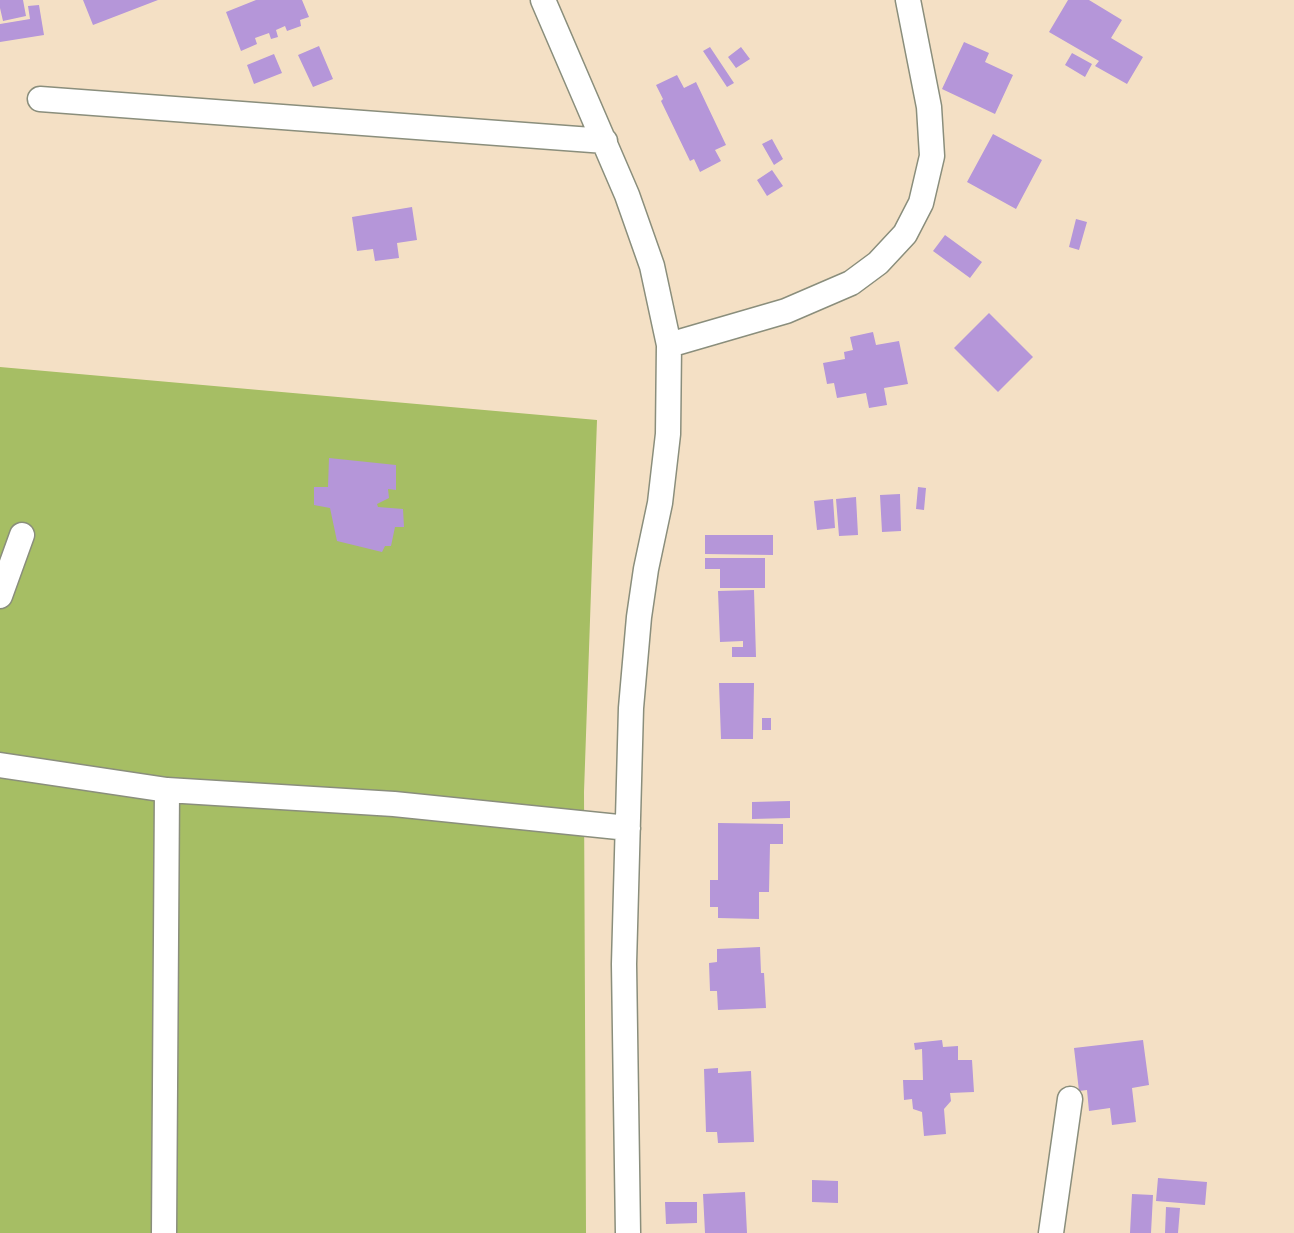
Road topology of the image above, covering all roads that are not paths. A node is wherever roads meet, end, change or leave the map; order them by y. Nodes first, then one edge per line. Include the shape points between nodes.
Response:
1 (543, 0) edge
2 (908, 0) edge
3 (40, 99) dead end
4 (604, 141) junction
5 (669, 345) junction
6 (22, 535) dead end
7 (0, 596) edge
8 (0, 765) edge
9 (167, 790) junction
10 (628, 828) junction
11 (1070, 1099) dead end
12 (164, 1233) edge
13 (628, 1233) edge
14 (1051, 1233) edge

1 - 4 street
2 - 5 street via 929,107 932,156 921,203 904,234 878,263 851,283 786,311
3 - 4 street
4 - 5 street via 652,266
5 - 10 street via 668,434 639,617 632,697
6 - 7 street
8 - 9 street
9 - 10 street via 394,804
9 - 12 street
10 - 13 street via 624,964
11 - 14 street

